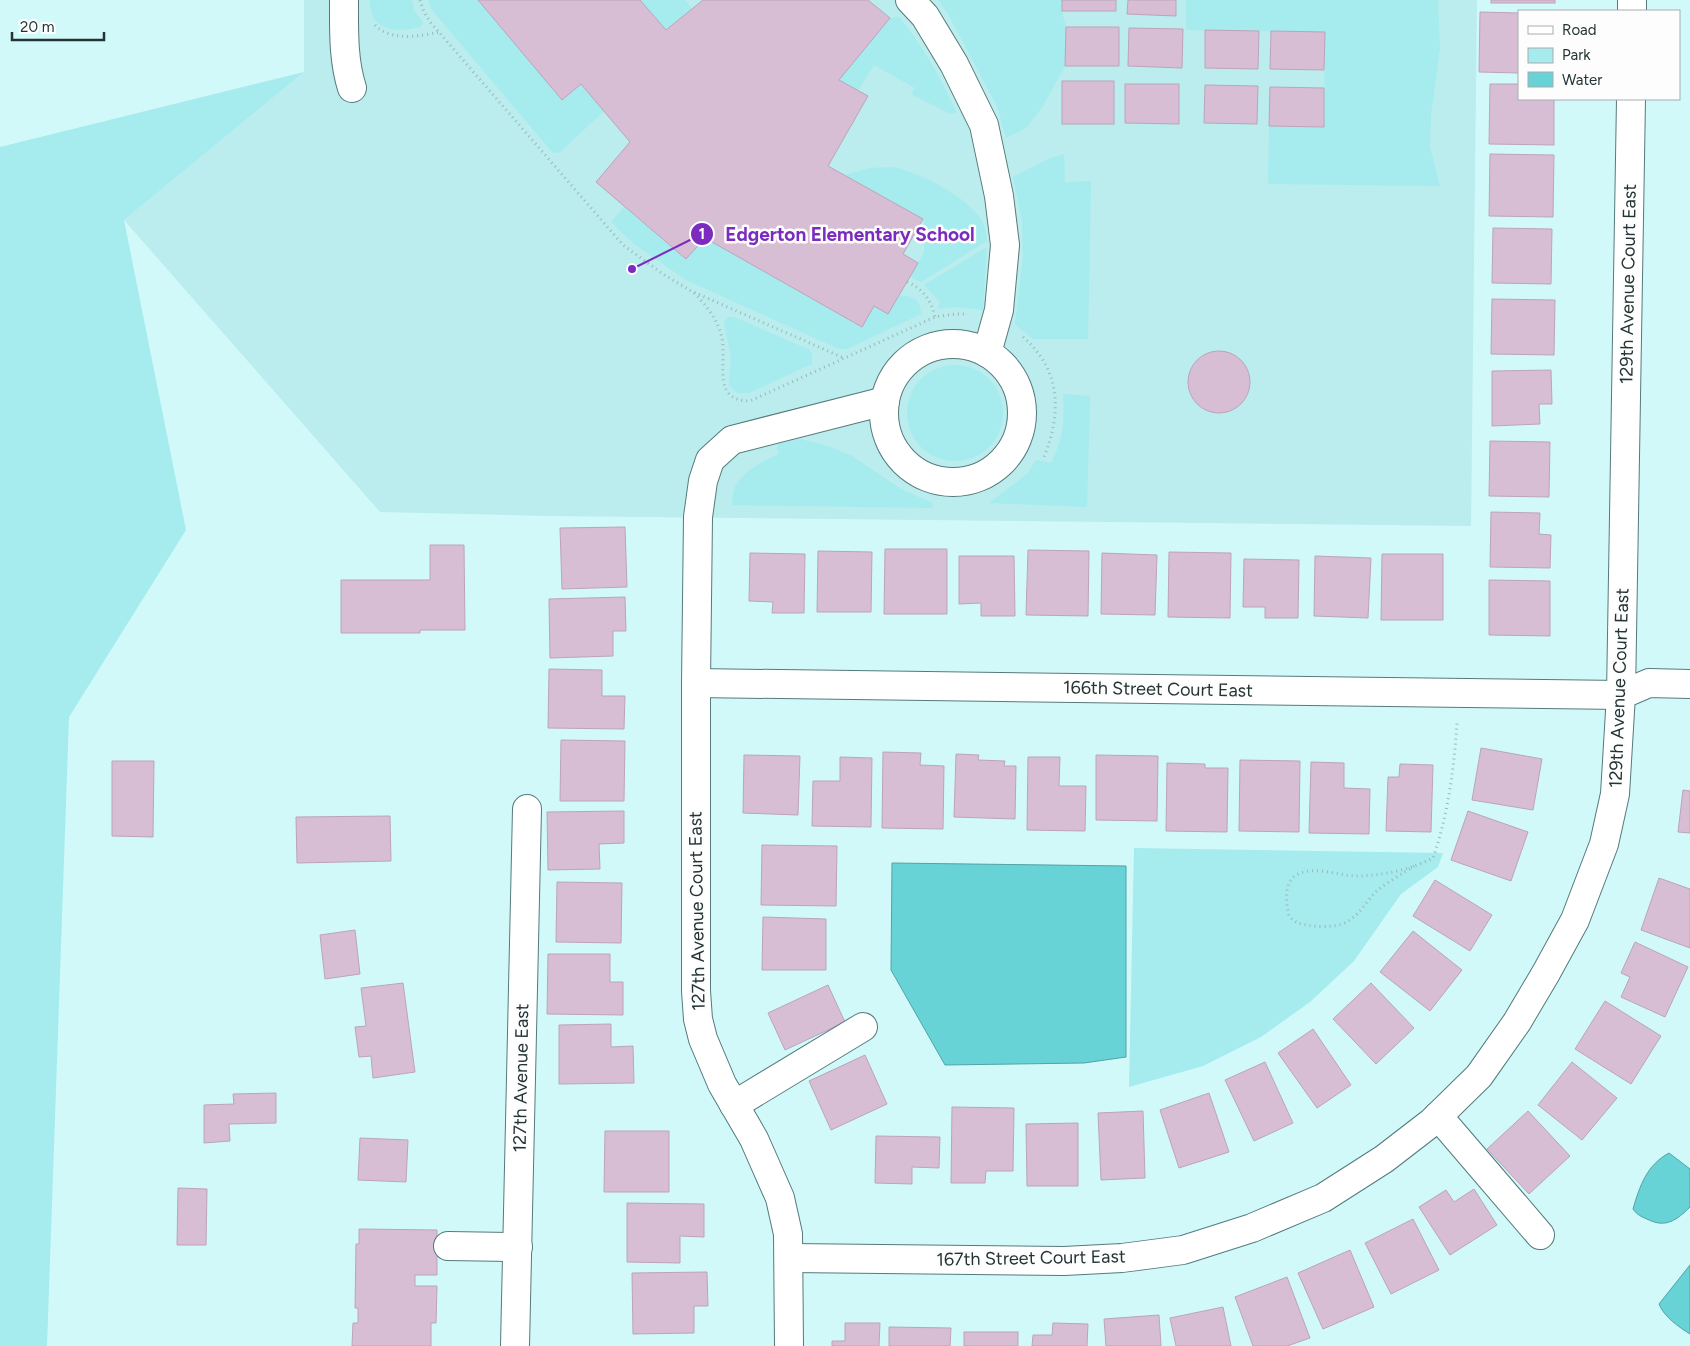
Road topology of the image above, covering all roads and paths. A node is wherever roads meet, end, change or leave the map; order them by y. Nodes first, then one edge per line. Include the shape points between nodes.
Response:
1 (344, 0) edge
2 (420, 0) edge
3 (910, 0) edge
4 (373, 23) dead end
5 (440, 32) junction
6 (352, 88) dead end
7 (1631, 100) edge
8 (907, 282) dead end
9 (691, 291) junction
10 (935, 317) junction
11 (996, 320) junction
12 (987, 353) junction
13 (844, 358) junction
14 (885, 401) junction
15 (1044, 456) dead end
16 (696, 683) junction
17 (1690, 684) edge
18 (1458, 692) junction
19 (1621, 694) junction
20 (527, 809) dead end
21 (1414, 866) junction
22 (863, 1027) dead end
23 (734, 1105) junction
24 (1438, 1116) junction
25 (1323, 1198) joint
26 (1540, 1235) dead end
27 (448, 1246) dead end
28 (518, 1247) junction
29 (790, 1258) junction
30 (515, 1346) edge
31 (789, 1346) edge

1 - 6 street via 345,53
2 - 5 path via 427,18
3 - 11 street via 925,16 954,64 984,125 999,196 1005,246
4 - 5 path via 386,33 399,36
5 - 9 path via 623,245
7 - 19 street, 129th Avenue Court East
8 - 10 path via 923,292
9 - 13 path
9 - 13 path via 705,304 722,336 723,383 734,398 750,401
10 - 11 path via 956,314
10 - 13 path
11 - 12 street
11 - 15 path via 1030,343 1051,377 1056,418
12 - 14 street via 965,345 929,348 900,369 890,382
12 - 14 street via 1010,373 1018,389 1022,425 1006,458 977,478 941,481 908,466 888,437
14 - 16 street, 127th Avenue Court East via 732,440 710,460 703,481 698,517
16 - 18 street, 166th Street Court East
16 - 23 street, 127th Avenue Court East via 696,992 703,1038
17 - 19 street via 1648,683
18 - 19 street, 166th Street Court East
18 - 21 path via 1455,755 1444,822 1433,858
19 - 24 street, 129th Avenue Court East via 1615,794 1604,844 1575,920 1511,1030 1479,1076
20 - 28 street, 127th Avenue East
21 - 21 path via 1397,872 1355,876 1313,871 1297,874 1287,891 1289,916 1297,923 1310,925 1332,926 1348,922 1379,889
22 - 23 street
23 - 29 street, 127th Avenue Court East via 754,1139 780,1198
24 - 25 street, 129th Avenue Court East via 1384,1158
24 - 26 street
25 - 29 street, 167th Street Court East via 1252,1228 1183,1250 1122,1258 1064,1261
27 - 28 street
28 - 30 street, 127th Avenue East
29 - 31 street, 127th Avenue Court East

